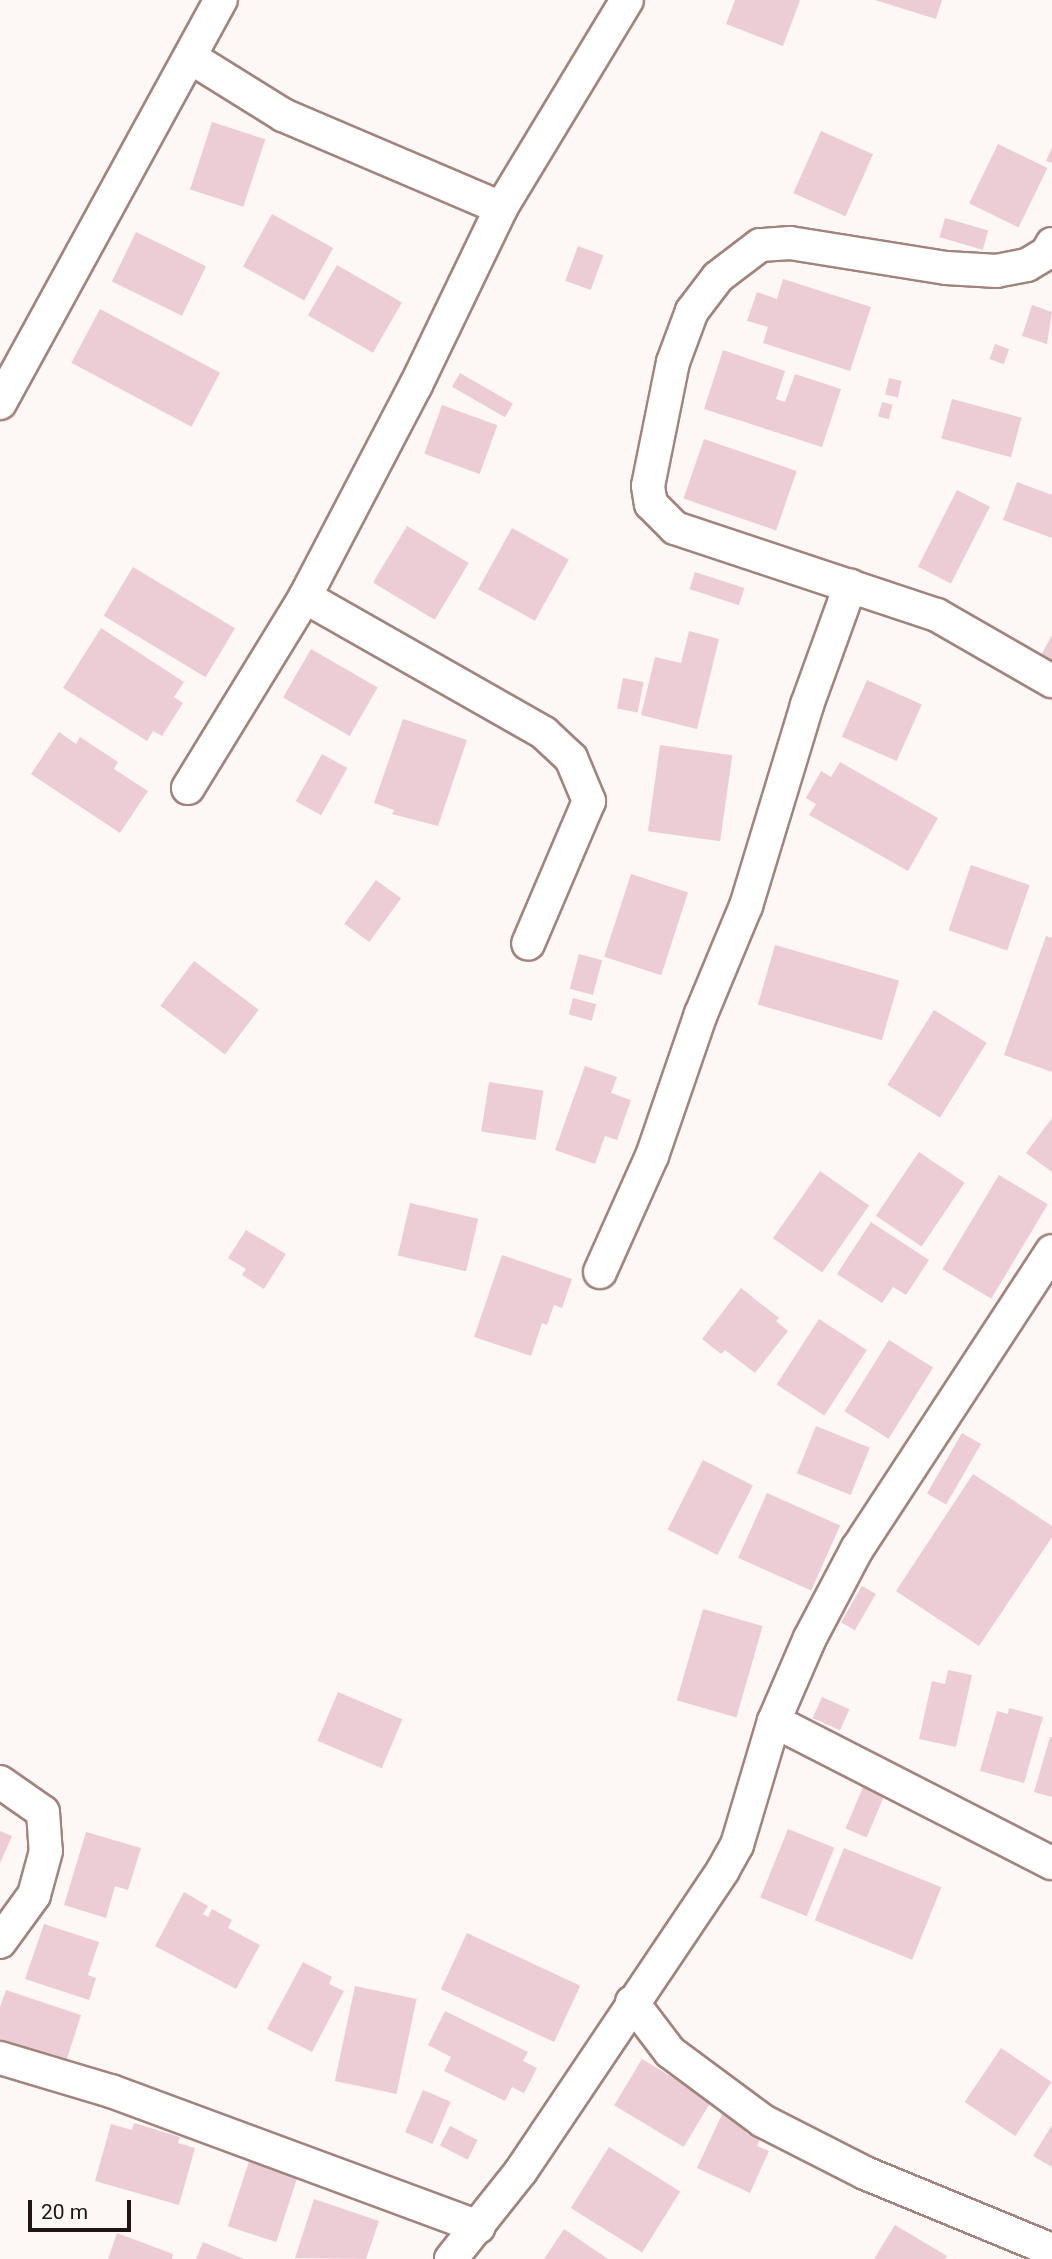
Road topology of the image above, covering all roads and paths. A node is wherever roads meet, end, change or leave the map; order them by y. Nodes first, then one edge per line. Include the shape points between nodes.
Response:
1 (221, 0) edge
2 (627, 0) edge
3 (190, 57) junction
4 (501, 208) junction
5 (1052, 244) edge
6 (1040, 271) edge
7 (0, 403) edge
8 (850, 586) junction
9 (305, 597) junction
10 (1052, 681) edge
11 (188, 788) dead end
12 (528, 944) dead end
13 (1052, 1251) edge
14 (600, 1272) dead end
15 (774, 1721) junction
16 (0, 1782) edge
17 (1052, 1863) edge
18 (0, 1941) edge
19 (632, 2002) junction
20 (0, 2058) edge
21 (479, 2227) junction
22 (1052, 2250) edge
23 (451, 2259) edge

1 - 3 street
2 - 4 street
3 - 4 street via 283,114
3 - 7 street
4 - 9 street
5 - 6 street
6 - 8 street via 946,268 790,243 760,245 718,277 692,311 662,406 648,486 651,504 675,528
8 - 10 street via 937,615
8 - 14 street via 807,705 746,906 701,1014 652,1156
9 - 11 street
9 - 12 street via 544,733 571,758 589,801
13 - 15 street via 857,1549 810,1638
15 - 17 street
15 - 19 street via 737,1845
16 - 18 street via 43,1812 46,1851 34,1895
19 - 21 street via 522,2171
19 - 22 street via 670,2052 762,2121 865,2173
20 - 21 street via 111,2091
21 - 23 street

